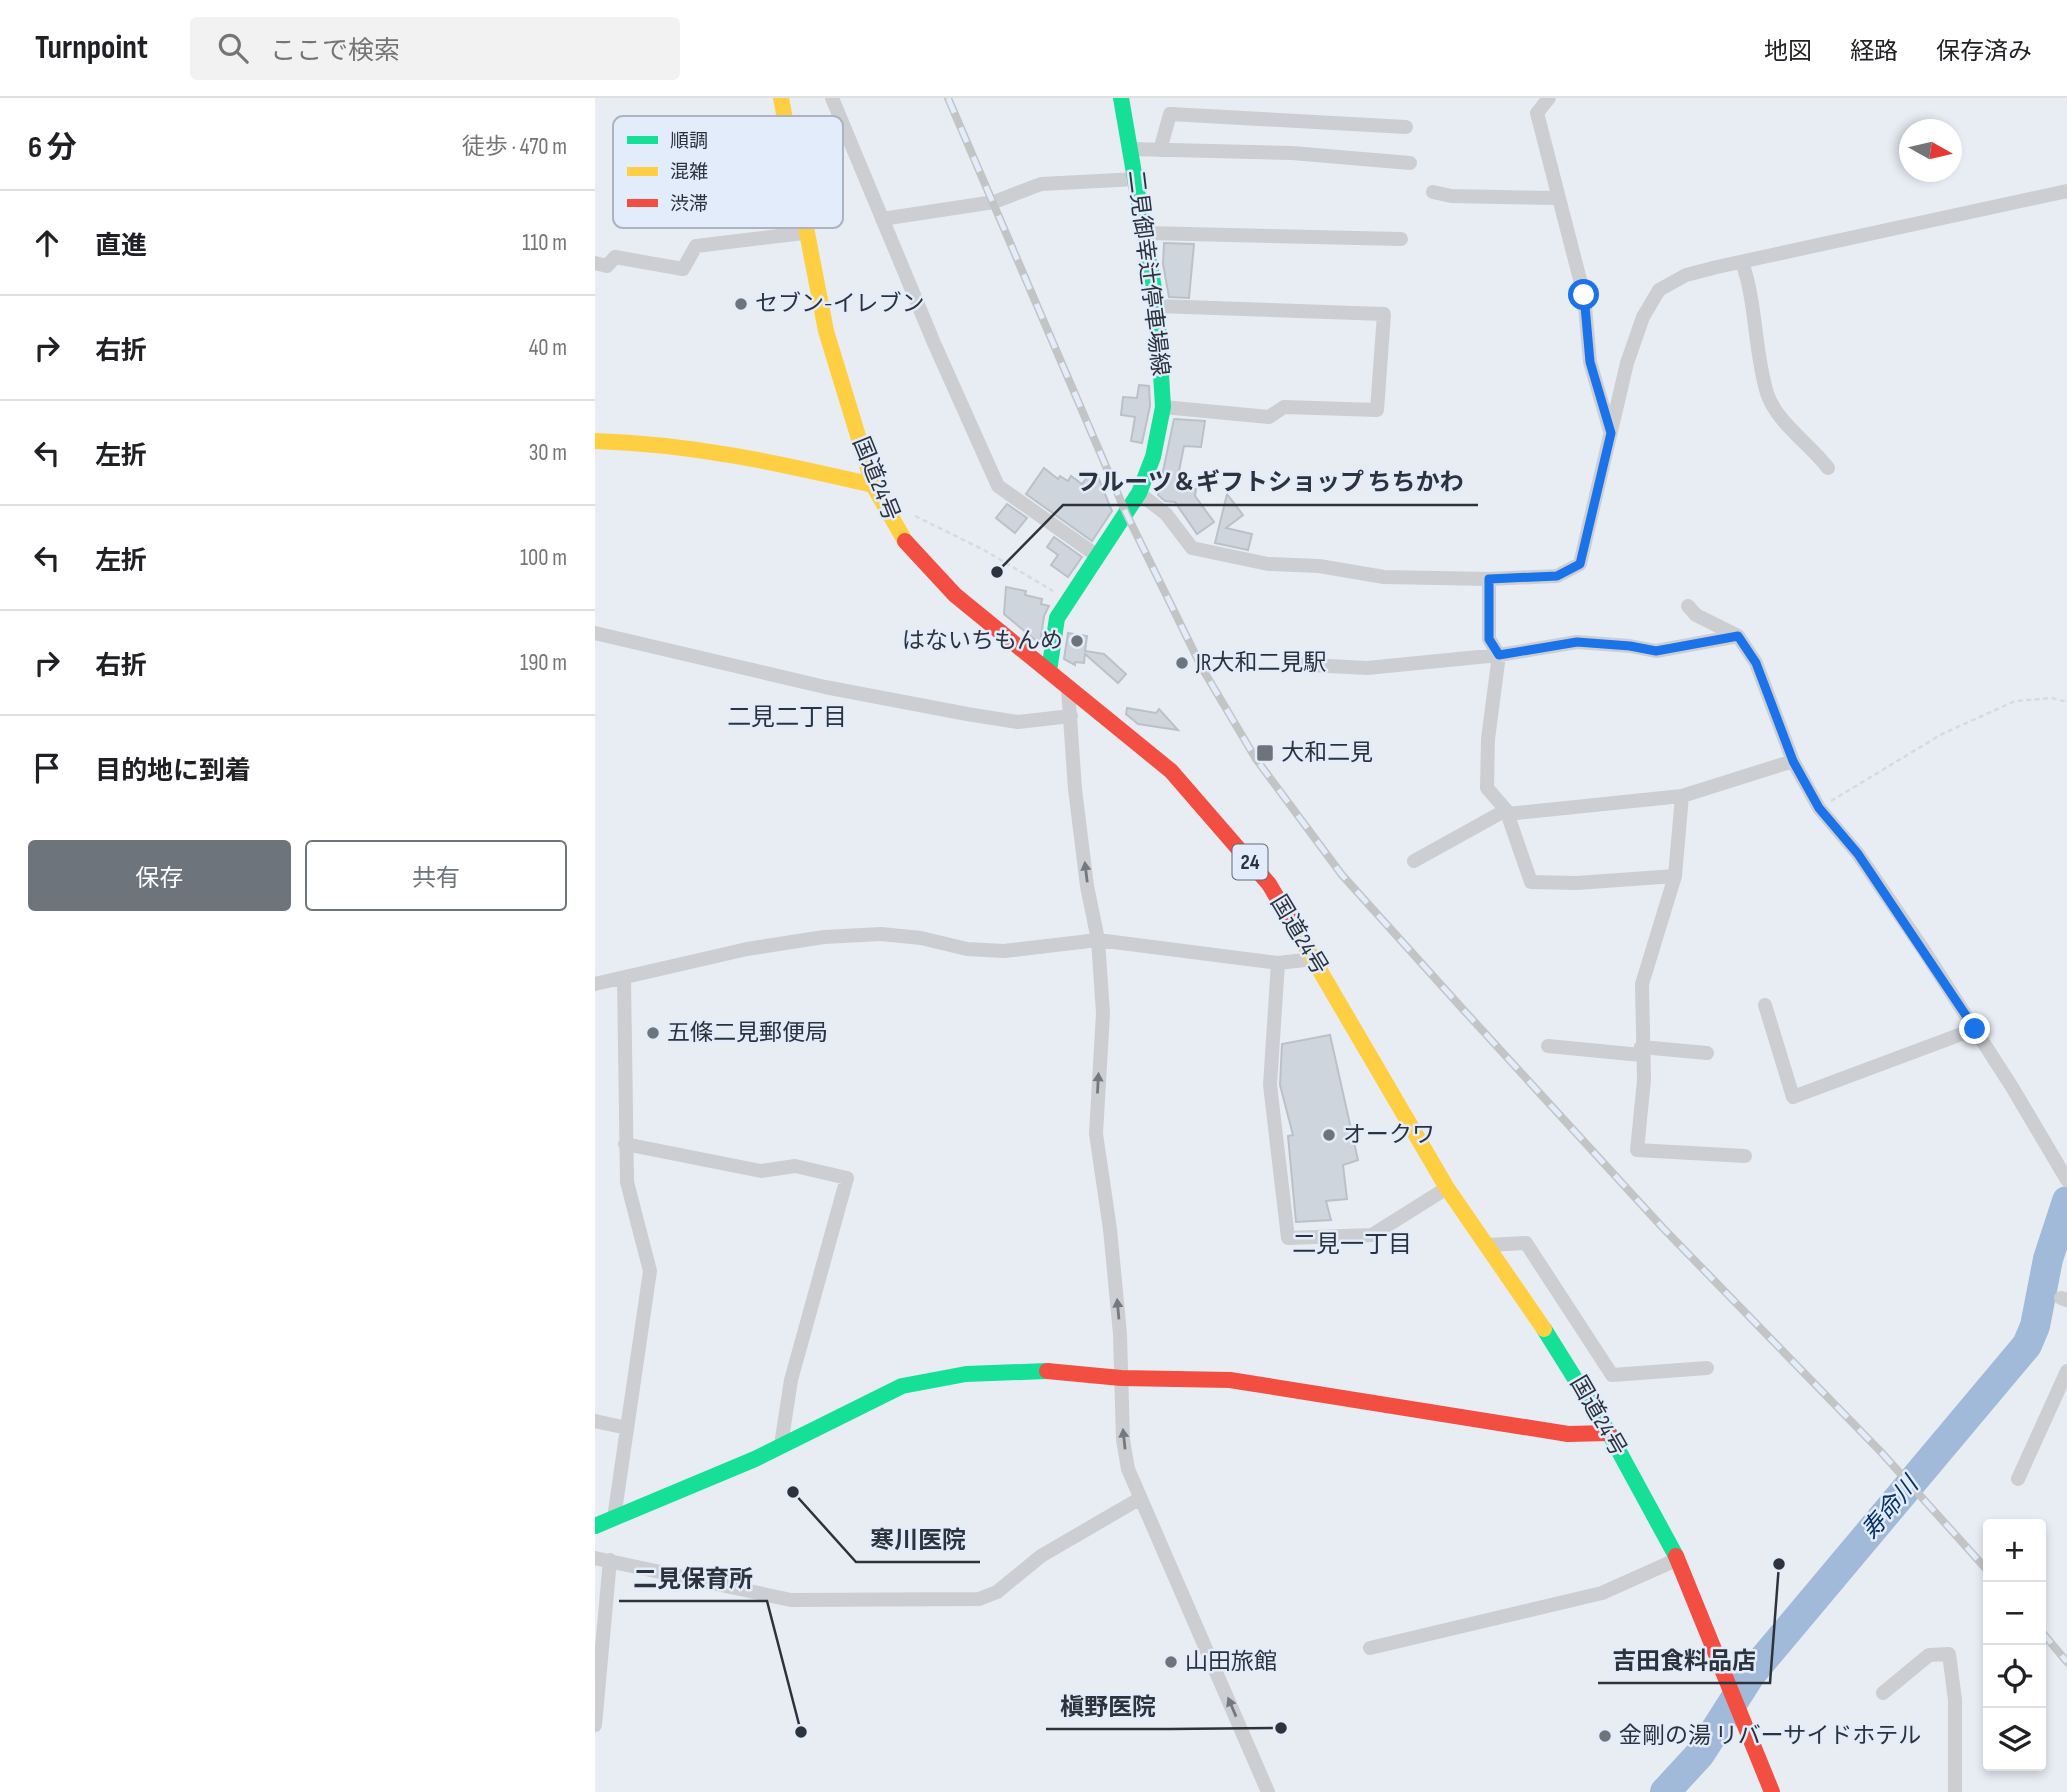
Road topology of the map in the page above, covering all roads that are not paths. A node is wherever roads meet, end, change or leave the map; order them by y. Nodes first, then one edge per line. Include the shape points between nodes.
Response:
1 (781, 98) edge
2 (832, 98) edge
3 (1121, 98) edge
4 (1549, 98) edge
5 (784, 116) edge
6 (839, 116) edge
7 (843, 125) edge
8 (1406, 127) dead end
9 (1131, 149) junction
10 (1160, 150) junction
11 (1410, 163) dead end
12 (1137, 179) junction
13 (2067, 191) edge
14 (1433, 192) dead end
15 (1557, 198) junction
16 (882, 219) junction
17 (803, 228) edge
18 (804, 233) junction
19 (1146, 233) junction
20 (1402, 239) dead end
21 (1742, 262) junction
22 (595, 263) edge
23 (1157, 306) junction
24 (1163, 407) junction
25 (1611, 433) junction
26 (595, 441) edge
27 (1828, 468) dead end
28 (873, 485) junction
29 (1139, 493) junction
30 (1096, 555) junction
31 (1489, 579) junction
32 (1688, 606) dead end
33 (595, 633) edge
34 (1738, 636) junction
35 (1499, 655) junction
36 (1291, 664) dead end
37 (1049, 671) junction
38 (1068, 687) junction
39 (1071, 716) junction
40 (1793, 761) junction
41 (1682, 796) junction
42 (1506, 812) junction
43 (1414, 861) dead end
44 (1675, 876) junction
45 (1098, 940) junction
46 (1314, 959) junction
47 (1278, 963) junction
48 (624, 978) junction
49 (595, 984) edge
50 (1765, 1005) dead end
51 (1975, 1029) junction
52 (1548, 1046) dead end
53 (1641, 1051) junction
54 (1707, 1053) dead end
55 (625, 1144) junction
56 (1745, 1156) dead end
57 (2067, 1180) edge
58 (1447, 1188) junction
59 (1486, 1245) junction
60 (1707, 1368) dead end
61 (2067, 1371) edge
62 (1121, 1378) junction
63 (595, 1421) edge
64 (627, 1428) junction
65 (1609, 1433) junction
66 (781, 1445) junction
67 (2018, 1479) dead end
68 (1139, 1499) junction
69 (614, 1518) junction
70 (595, 1527) edge
71 (595, 1558) edge
72 (1678, 1559) junction
73 (610, 1560) junction
74 (600, 1611) edge
75 (1370, 1648) dead end
76 (1883, 1693) dead end
77 (596, 1700) edge
78 (595, 1725) edge
79 (1268, 1792) edge
80 (1772, 1792) edge
81 (1955, 1792) edge

1 - 5 main road, 国道24号 / 24
2 - 6 street
3 - 9 main road, 二見御幸辻停車場線
4 - 15 street via 1537,113
7 - 16 street
8 - 10 street via 1170,114
9 - 10 street
9 - 12 main road, 二見御幸辻停車場線
10 - 11 street via 1292,153
12 - 16 street via 1041,184 994,202
12 - 19 main road, 二見御幸辻停車場線
13 - 21 street
14 - 15 street
15 - 25 street via 1584,295 1590,362
16 - 30 street via 998,486
17 - 18 main road, 国道24号 / 24
18 - 22 street via 696,246 683,270 615,257 607,266
18 - 28 main road, 国道24号 / 24 via 826,331
19 - 20 street
19 - 23 main road, 二見御幸辻停車場線
21 - 25 street via 1686,275 1659,290 1643,317 1627,363
21 - 27 street via 1752,291 1767,395
23 - 24 main road, 二見御幸辻停車場線
23 - 24 street via 1384,314 1377,410 1285,407 1269,417
24 - 29 main road, 二見御幸辻停車場線 via 1153,457
25 - 31 street via 1580,564 1557,576
26 - 28 main road via 661,443 755,457
28 - 37 main road, 国道24号 / 24 via 897,531 924,565
29 - 30 main road, 二見御幸辻停車場線
29 - 31 street via 1167,514 1192,548 1268,564 1319,566 1384,577
30 - 37 main road, 二見御幸辻停車場線 via 1057,618
31 - 35 street via 1489,639
32 - 34 street via 1696,615
33 - 39 street via 825,687 967,714 1018,722
34 - 35 street via 1656,651 1577,642
34 - 40 street via 1756,663
35 - 36 street via 1367,668
35 - 42 street via 1487,739 1487,788
37 - 38 main road, 国道24号 / 24
38 - 39 street
38 - 46 main road, 国道24号 / 24 via 1171,771 1269,884
45 -> 39 street via 1075,789
40 - 41 street
40 - 51 street via 1819,808 1858,854
41 - 42 street
41 - 44 street
42 - 43 street
42 - 44 street via 1531,882
44 - 53 street via 1642,984
45 - 47 street
45 - 48 street via 1004,951 881,934 824,937 747,949
62 -> 45 street via 1110,1229 1096,1134 1103,1013
46 - 47 street
46 - 58 main road, 国道24号 / 24
47 - 58 street via 1271,1085 1288,1238 1372,1235
48 - 49 street
48 - 55 street
50 - 51 street via 1793,1097
51 - 57 street
52 - 53 street
53 - 54 street
53 - 56 street via 1644,1080 1637,1150
55 - 64 street via 629,1195 650,1271
55 - 66 street via 761,1171 795,1166 847,1178 791,1380
58 - 59 main road, 国道24号 / 24
59 - 60 street via 1526,1243 1612,1375
59 - 65 main road, 国道24号 / 24
61 - 67 street
62 - 65 main road via 1230,1380 1568,1434
62 - 66 main road via 1043,1371 966,1374 902,1386
68 -> 62 street via 1123,1440
63 - 64 street
64 - 69 street
65 - 72 main road, 国道24号 / 24
66 - 69 main road
68 - 73 street via 1083,1529 997,1592 979,1599 791,1600
79 -> 68 street
69 - 70 main road
71 - 73 street
72 - 75 street via 1602,1593
72 - 80 main road, 国道24号 / 24
73 - 74 street
74 - 77 street
76 - 81 street via 1929,1655 1949,1654 1955,1700
77 - 78 street

